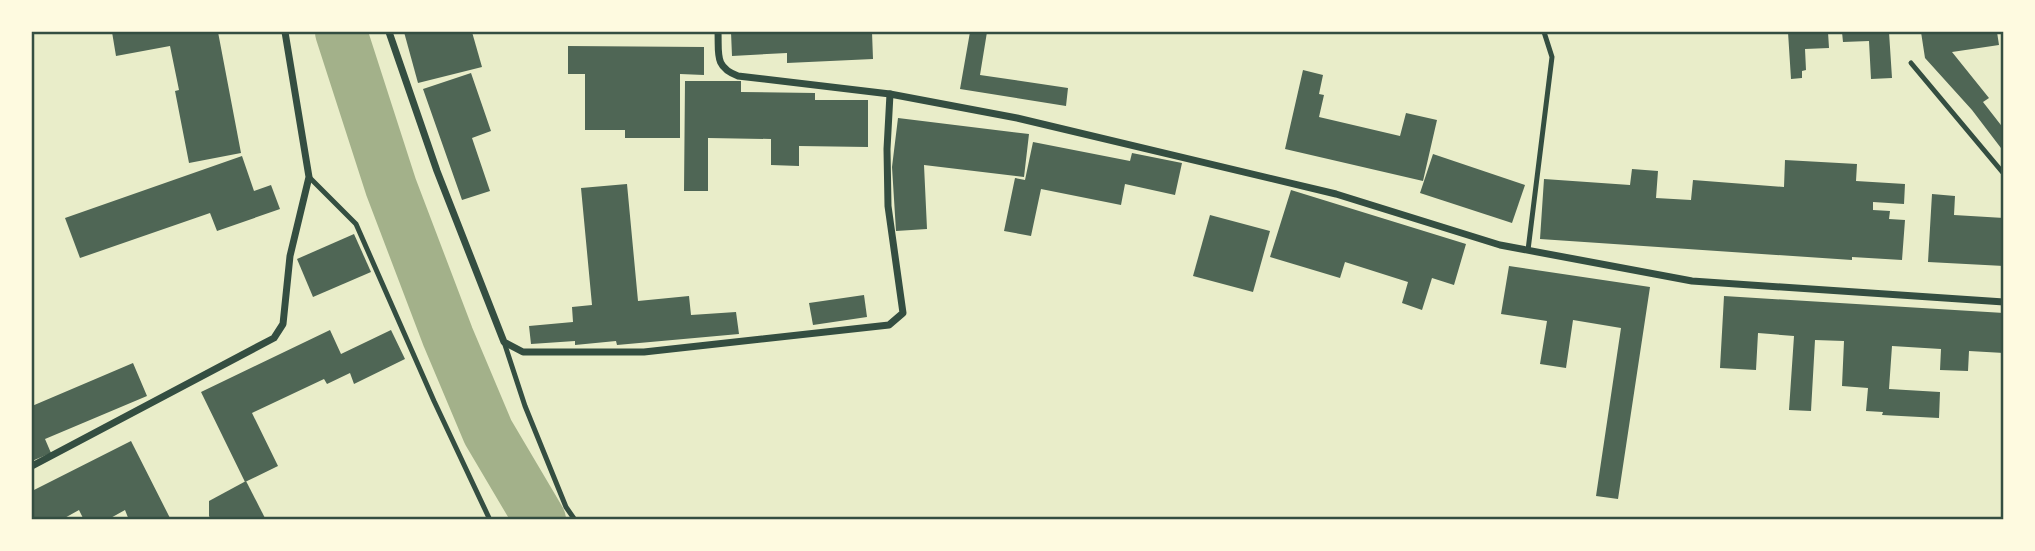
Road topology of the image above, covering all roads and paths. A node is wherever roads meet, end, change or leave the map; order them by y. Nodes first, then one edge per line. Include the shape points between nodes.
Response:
1 (285, 32) edge
2 (389, 32) edge
3 (718, 32) edge
4 (1544, 32) edge
5 (1911, 63) dead end
6 (890, 94) junction
7 (2004, 174) edge
8 (309, 177) junction
9 (1528, 250) junction
10 (2004, 302) edge
11 (504, 342) junction
12 (32, 466) edge
13 (490, 520) edge
14 (575, 520) edge

1 - 8 street
2 - 11 street
3 - 6 street via 719,63 737,76
4 - 9 lane via 1552,57
5 - 7 lane
6 - 9 street via 1017,118 1323,191
6 - 11 street via 888,206 903,313 889,325 644,352 523,352
8 - 12 street via 290,256 284,324 274,338
8 - 13 lane via 356,224
9 - 10 street via 1692,281
11 - 14 lane via 524,406

